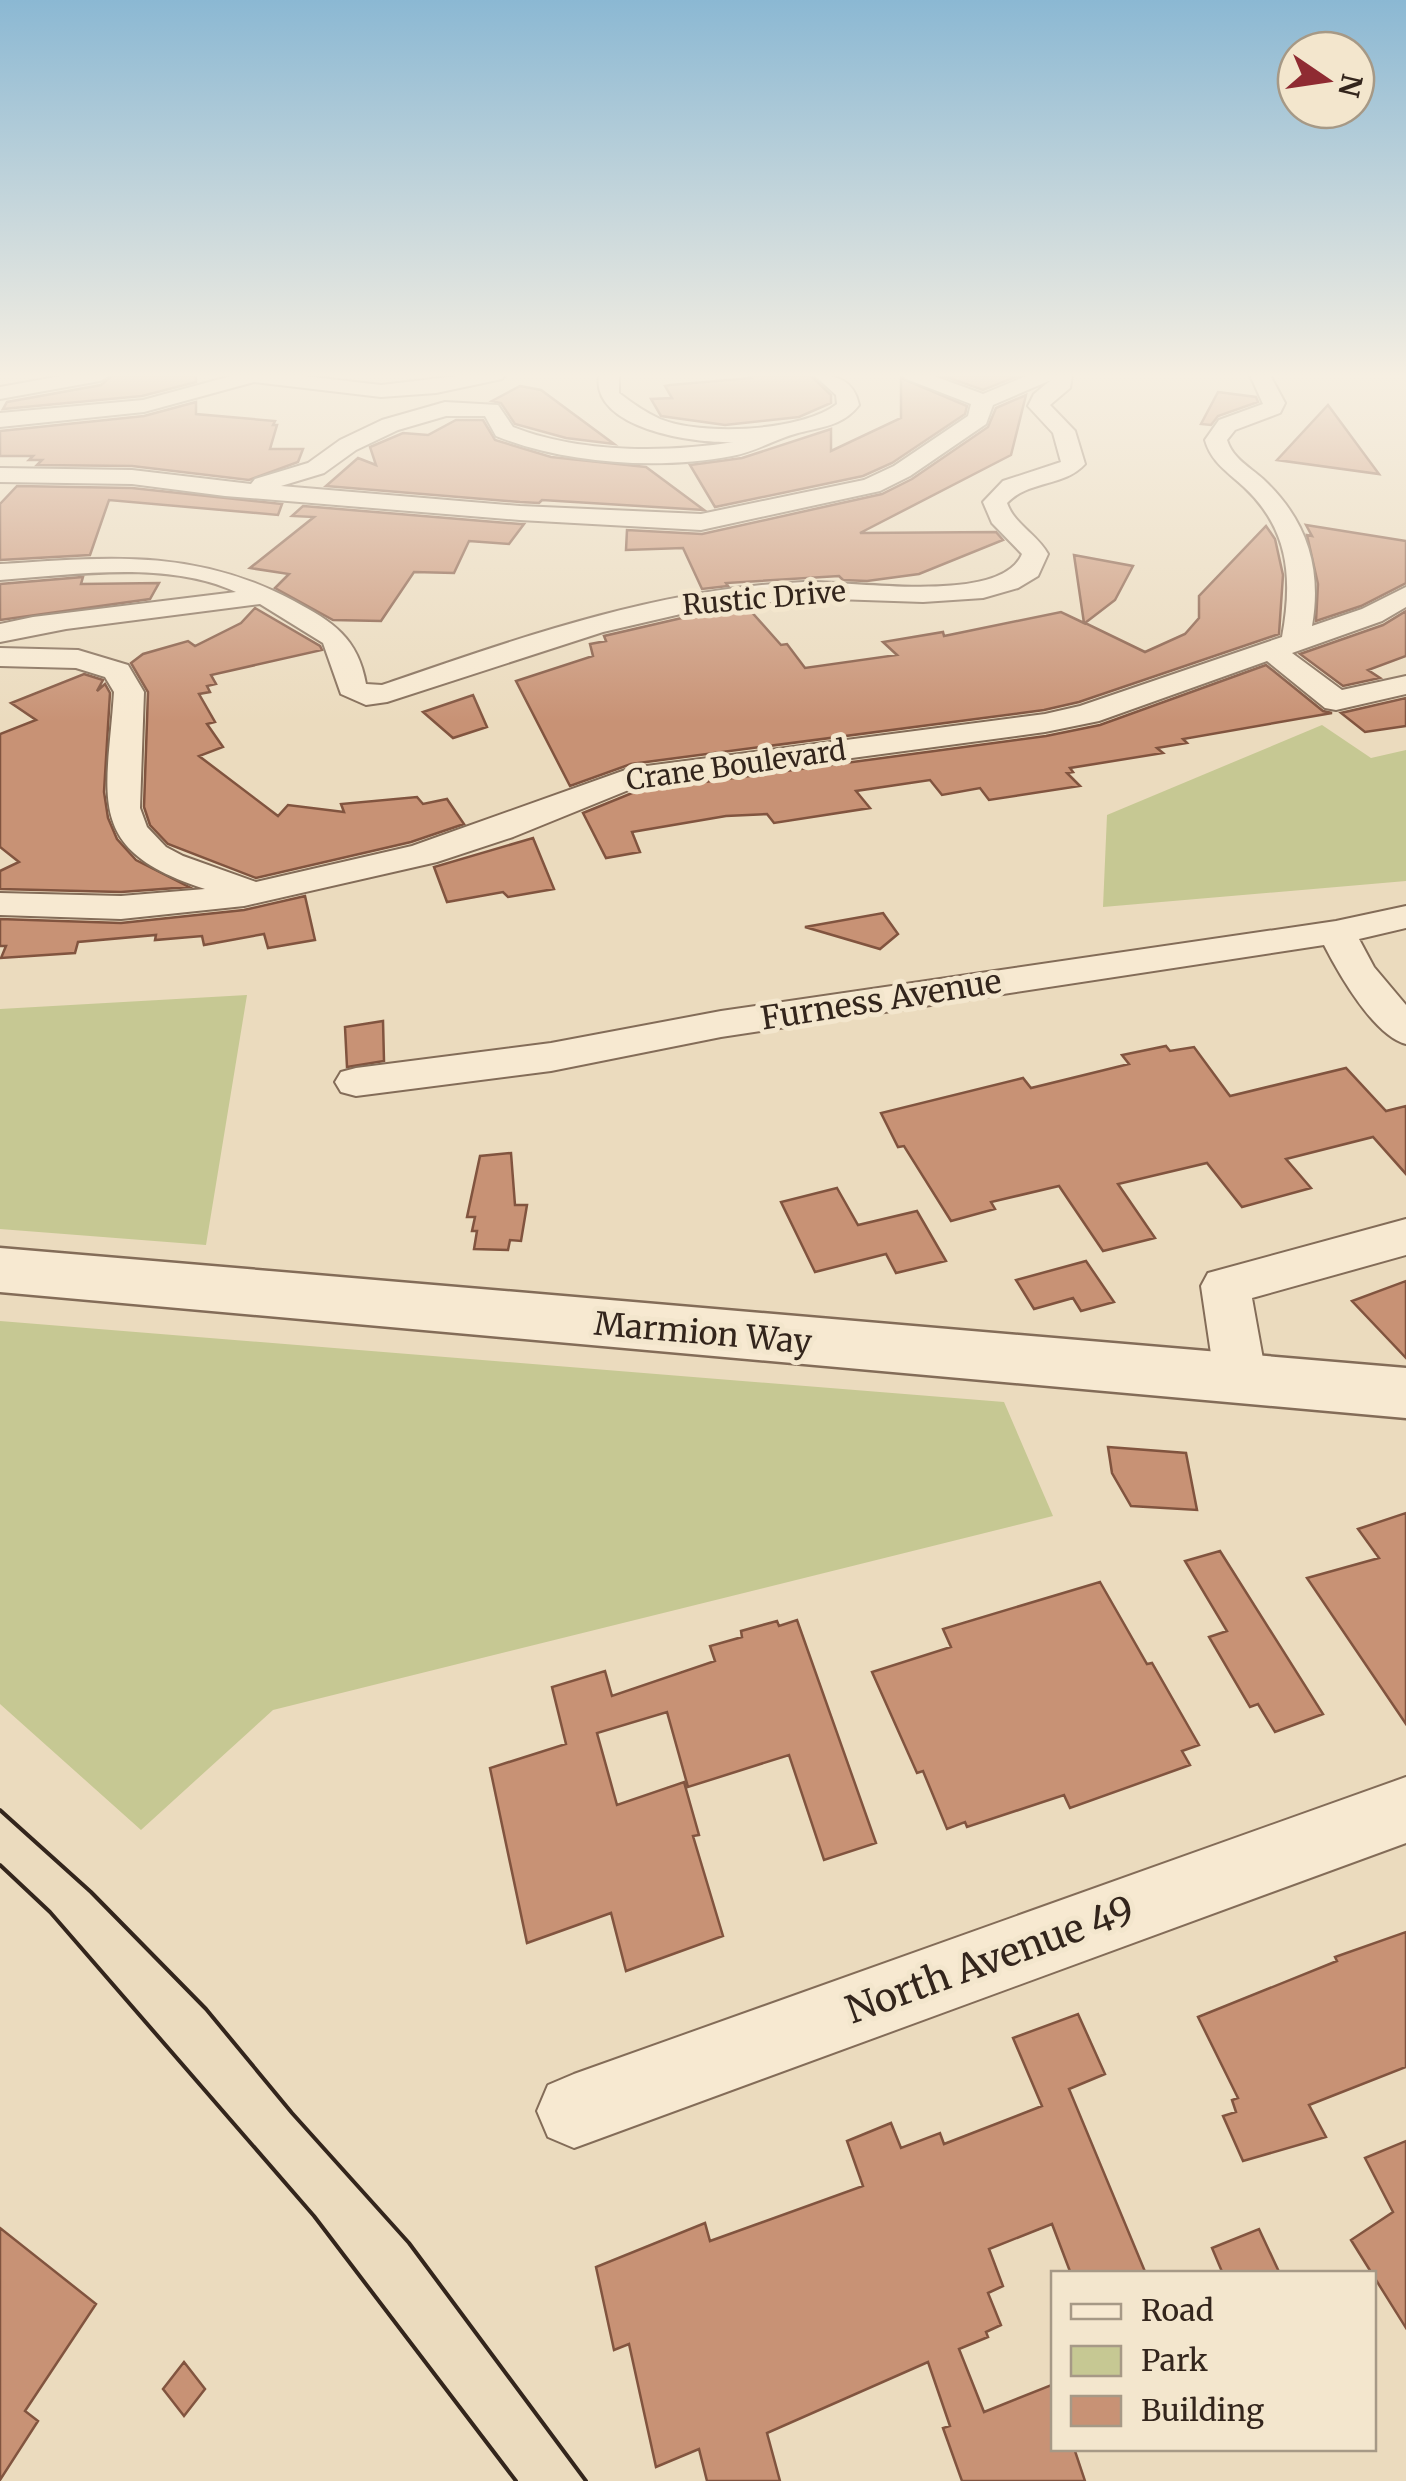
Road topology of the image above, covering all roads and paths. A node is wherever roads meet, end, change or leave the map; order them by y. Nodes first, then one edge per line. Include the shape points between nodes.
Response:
1 (250, 491) edge
2 (853, 491) edge
3 (1005, 491) edge
4 (1258, 491) edge
5 (0, 572) edge
6 (1406, 595) edge
7 (265, 596) junction
8 (0, 634) edge
9 (1284, 647) junction
10 (0, 657) edge
11 (1406, 685) edge
12 (252, 892) junction
13 (0, 904) edge
14 (1406, 916) edge
15 (1336, 932) junction
16 (1406, 1031) edge
17 (356, 1082) dead end
18 (1406, 1237) edge
19 (0, 1270) edge
20 (1242, 1381) junction
21 (1406, 1393) edge
22 (1406, 1810) edge
23 (574, 2110) dead end

1 - 2 street via 701,522
3 - 7 street, Rustic Drive via 995,502 998,516 1035,554 1030,570 998,587 948,594 780,592 683,603 619,616 387,694 366,696 352,688 347,660 328,632
4 - 9 street via 1278,510 1300,552 1304,598
5 - 7 street via 156,570 228,580
6 - 9 street, Crane Boulevard via 1372,615
7 - 8 street via 110,612
9 - 11 street via 1336,701
9 - 12 street, Crane Boulevard via 1045,723 631,778 420,856
10 - 12 street via 78,659 117,671 129,692 123,808 136,842 154,856
12 - 13 street, Crane Boulevard via 96,907
14 - 15 street, Furness Avenue
15 - 16 street via 1357,972
15 - 17 street, Furness Avenue
18 - 20 street via 1225,1286
19 - 20 street, Marmion Way
20 - 21 street, Marmion Way
22 - 23 street, North Avenue 49

